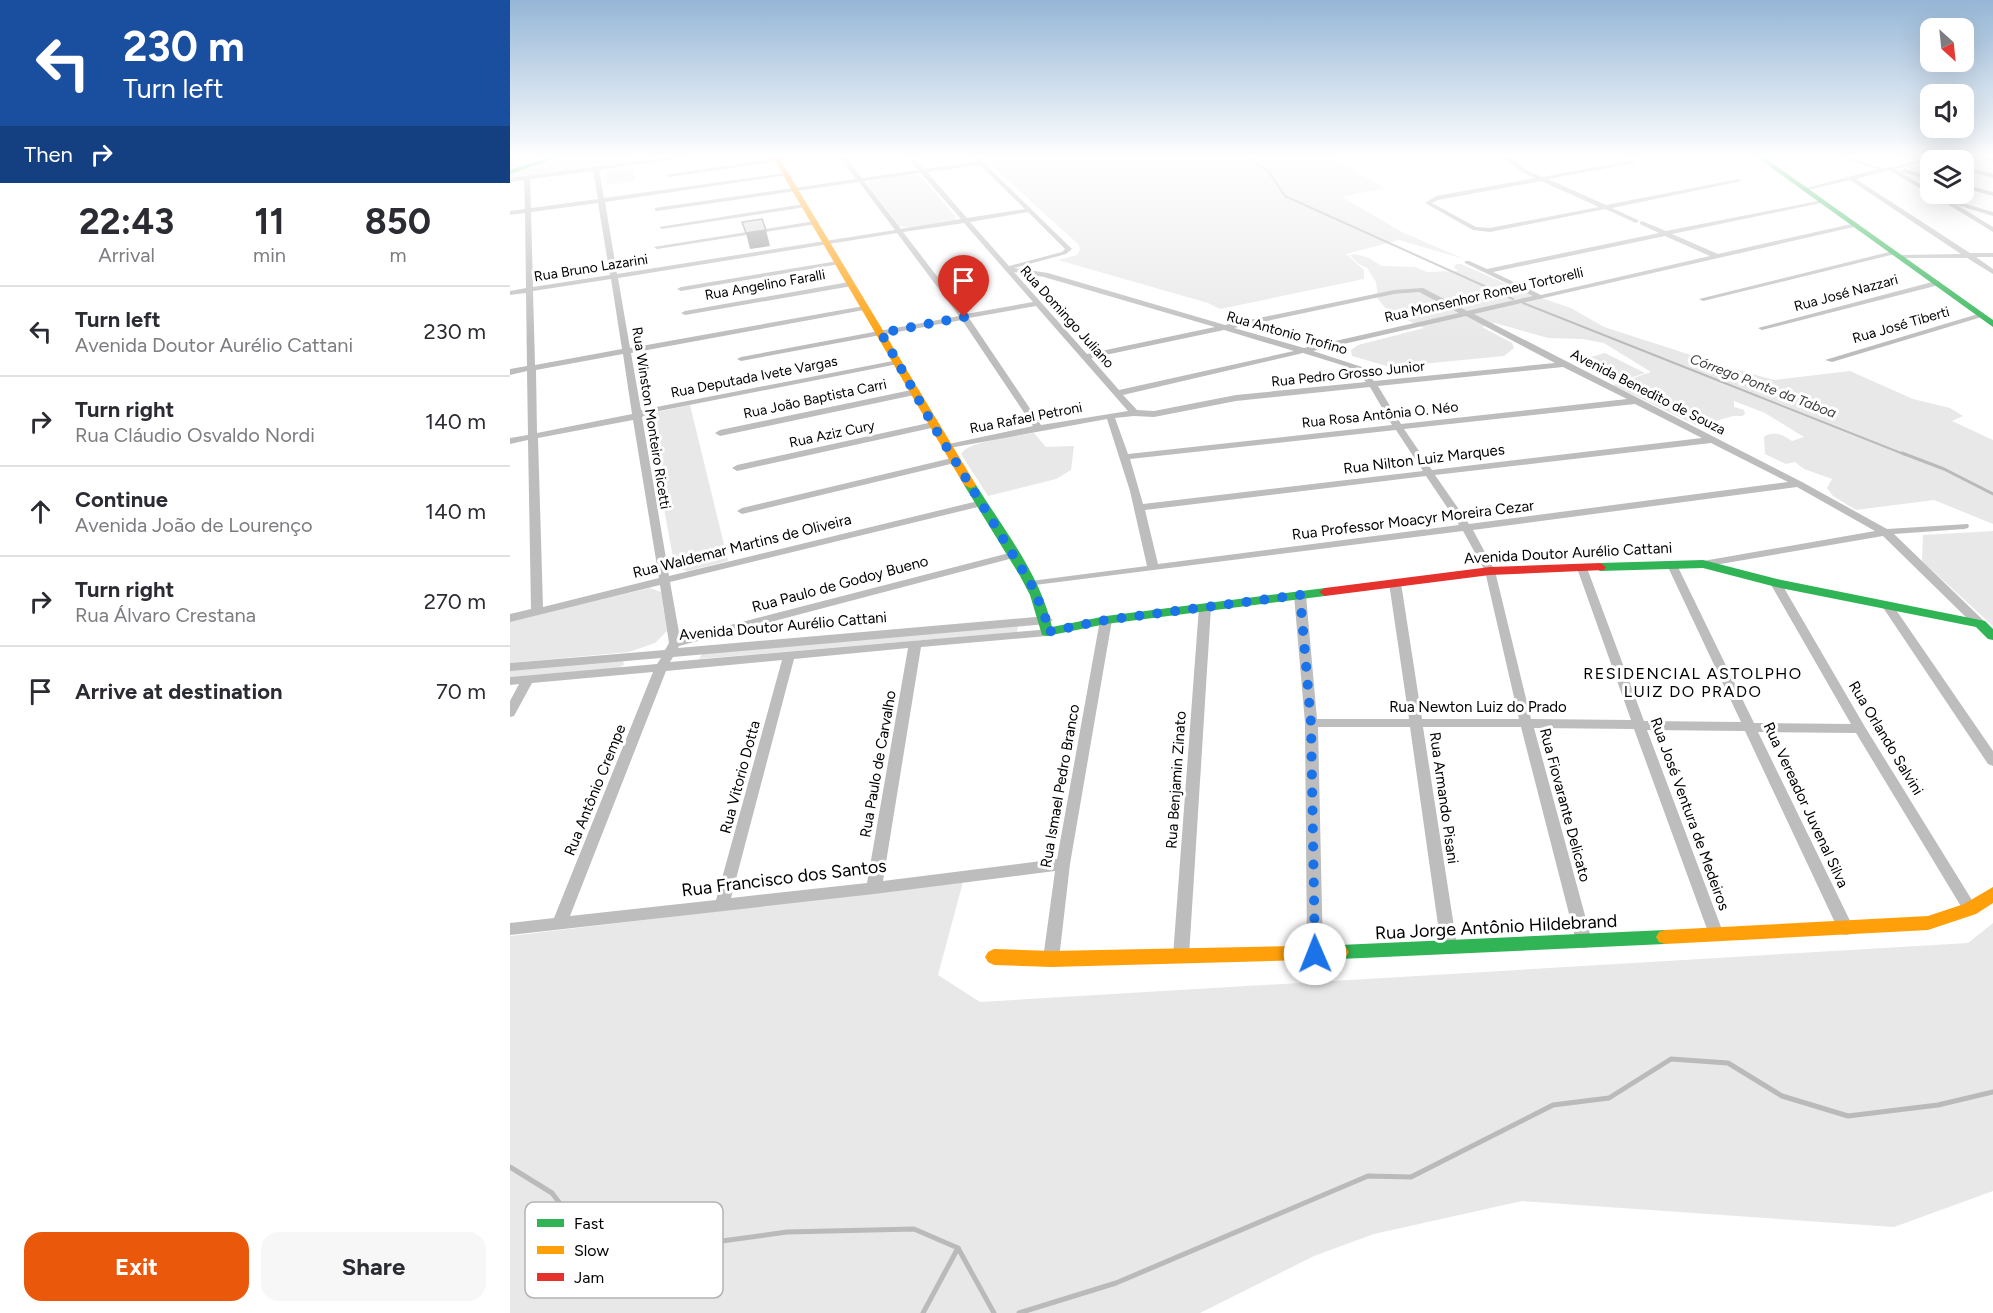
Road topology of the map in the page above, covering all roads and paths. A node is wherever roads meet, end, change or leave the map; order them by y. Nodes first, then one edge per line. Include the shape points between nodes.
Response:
1 (528, 217) edge
2 (605, 217) edge
3 (728, 217) edge
4 (811, 217) edge
5 (887, 217) edge
6 (963, 217) edge
7 (988, 217) edge
8 (1037, 217) edge
9 (1452, 217) edge
10 (1559, 217) edge
11 (1628, 217) edge
12 (1744, 217) edge
13 (1845, 217) edge
14 (1910, 217) edge
15 (1972, 217) edge
16 (966, 221) junction
17 (814, 223) junction
18 (1857, 225) junction
19 (662, 227) dead end
20 (1993, 230) edge
21 (897, 231) junction
22 (1664, 234) junction
23 (827, 243) junction
24 (657, 248) dead end
25 (1897, 255) junction
26 (1968, 255) junction
27 (1993, 255) edge
28 (1716, 256) junction
29 (838, 262) junction
30 (1467, 262) dead end
31 (1008, 268) junction
32 (1487, 271) junction
33 (1993, 272) edge
34 (614, 277) junction
35 (1936, 283) junction
36 (849, 284) junction
37 (681, 289) dead end
38 (530, 290) junction
39 (510, 293) edge
40 (1538, 296) junction
41 (1703, 299) dead end
42 (1038, 303) junction
43 (864, 308) junction
44 (685, 312) dead end
45 (1468, 313) junction
46 (964, 317) junction
47 (1987, 320) edge
48 (1223, 328) junction
49 (1762, 328) dead end
50 (881, 333) junction
51 (627, 351) junction
52 (1302, 352) junction
53 (1086, 357) junction
54 (741, 360) dead end
55 (1829, 360) dead end
56 (898, 362) junction
57 (1565, 364) junction
58 (532, 368) junction
59 (510, 372) edge
60 (1374, 386) junction
61 (915, 392) junction
62 (1119, 393) junction
63 (1637, 400) junction
64 (1134, 413) junction
65 (638, 416) junction
66 (1110, 416) junction
67 (933, 425) junction
68 (1398, 427) junction
69 (1039, 428) junction
70 (720, 433) dead end
71 (533, 436) junction
72 (1710, 440) junction
73 (510, 441) edge
74 (947, 447) junction
75 (1126, 457) junction
76 (956, 460) junction
77 (737, 468) dead end
78 (1430, 473) junction
79 (1799, 484) junction
80 (982, 503) junction
81 (1141, 507) junction
82 (742, 511) dead end
83 (1964, 526) dead end
84 (1467, 529) junction
85 (1885, 532) junction
86 (1013, 555) junction
87 (1703, 564) junction
88 (1672, 565) junction
89 (1153, 567) junction
90 (1582, 568) junction
91 (1490, 571) junction
92 (664, 581) junction
93 (1395, 583) junction
94 (1776, 583) junction
95 (1031, 584) junction
96 (1300, 595) junction
97 (1888, 606) junction
98 (1204, 607) junction
99 (537, 612) junction
100 (510, 618) edge
101 (1106, 620) junction
102 (1980, 624) junction
103 (1047, 626) junction
104 (1993, 636) edge
105 (915, 645) junction
106 (672, 648) junction
107 (789, 656) junction
108 (510, 667) edge
109 (660, 668) junction
110 (527, 680) junction
111 (510, 681) edge
112 (510, 713) edge
113 (1311, 723) junction
114 (1417, 723) junction
115 (1526, 723) junction
116 (1640, 726) junction
117 (1751, 727) junction
118 (1860, 729) junction
119 (1993, 761) edge
120 (1063, 864) junction
121 (874, 888) junction
122 (1993, 894) edge
123 (723, 905) junction
124 (1970, 909) junction
125 (559, 924) junction
126 (510, 929) edge
127 (1846, 929) junction
128 (1716, 935) junction
129 (1584, 941) junction
130 (1449, 946) junction
131 (1315, 954) junction
132 (1181, 956) junction
133 (994, 957) dead end
134 (1051, 959) junction

1 - 38 street
2 - 34 street, Rua Winston Monteiro Ricetti
3 - 19 street
4 - 17 street
5 - 21 street
6 - 16 street, Rua Domingo Juliano
7 - 16 street, Rua Bruno Lazarini
8 - 31 street via 1069,249
9 - 10 street via 1487,231
11 - 22 street
12 - 22 street
13 - 18 street
14 - 26 street
15 - 20 street
16 - 21 street, Rua Bruno Lazarini
16 - 31 street, Rua Domingo Juliano
17 - 23 street
17 - 24 street
18 - 25 street
18 - 28 street, Rua Monsenhor Romeu Tortorelli
21 - 23 street, Rua Bruno Lazarini
21 - 46 street
22 - 28 street
22 - 32 street
23 - 29 street
23 - 34 street, Rua Bruno Lazarini
25 - 26 street
25 - 35 street
25 - 41 street
26 - 27 street
26 - 33 street
28 - 40 street, Rua Monsenhor Romeu Tortorelli
29 - 36 street
29 - 37 street
30 - 32 street
31 - 42 street, Rua Domingo Juliano
31 - 48 street, Rua Antonio Trofino via 1045,275
32 - 40 street
34 - 38 street, Rua Bruno Lazarini
34 - 51 street, Rua Winston Monteiro Ricetti
35 - 47 street
35 - 49 street, Rua José Nazzari
36 - 43 street
36 - 44 street, Rua Angelino Faralli
38 - 39 street, Rua Bruno Lazarini
38 - 58 street
40 - 45 street, Rua Monsenhor Romeu Tortorelli
42 - 46 street
42 - 53 street, Rua Domingo Juliano
43 - 50 street
43 - 51 street
45 - 48 street, Avenida Benedito de Souza via 1420,290
45 - 52 street, Rua Monsenhor Romeu Tortorelli
45 - 57 street, Avenida Benedito de Souza
46 - 50 street
46 - 69 street
47 - 55 street, Rua José Tiberti
48 - 52 street, Rua Antonio Trofino
48 - 53 street, Avenida Benedito de Souza
50 - 54 street
50 - 56 street
51 - 58 street
51 - 65 street, Rua Winston Monteiro Ricetti
52 - 60 street, Rua Antonio Trofino via 1359,369
52 - 62 street, Rua Monsenhor Romeu Tortorelli
53 - 62 street, Rua Domingo Juliano
56 - 61 street
56 - 65 street, Rua Deputada Ivete Vargas via 646,411
57 - 60 street, Rua Pedro Grosso Junior
57 - 63 street, Avenida Benedito de Souza
58 - 59 street
58 - 71 street
60 - 64 street, Rua Pedro Grosso Junior via 1236,398 1154,414
60 - 68 street, Rua Antonio Trofino
61 - 67 street
61 - 70 street, Rua João Baptista Carri
62 - 64 street, Rua Domingo Juliano
63 - 68 street, Rua Rosa Antônia O. Néo
63 - 72 street, Avenida Benedito de Souza
64 - 66 street, Rua Pedro Grosso Junior
65 - 71 street, Rua Deputada Ivete Vargas
65 - 92 street, Rua Winston Monteiro Ricetti
66 - 69 street, Rua Rafael Petroni
66 - 75 street
67 - 74 street
67 - 77 street, Rua Aziz Cury
68 - 75 street, Rua Rosa Antônia O. Néo
68 - 78 street, Rua Antonio Trofino
69 - 74 street, Rua Rafael Petroni
71 - 73 street, Rua Deputada Ivete Vargas
71 - 99 street
72 - 78 street, Rua Nilton Luiz Marques
72 - 79 street, Avenida Benedito de Souza
74 - 76 street
75 - 81 street
76 - 80 street
76 - 82 street
78 - 81 street, Rua Nilton Luiz Marques
78 - 84 street, Rua Antonio Trofino
79 - 84 street, Rua Professor Moacyr Moreira Cezar
79 - 85 street, Avenida Benedito de Souza
80 - 86 street
80 - 92 street, Rua Waldemar Martins de Oliveira
81 - 89 street
83 - 85 street
84 - 89 street, Rua Professor Moacyr Moreira Cezar
84 - 91 street, Rua Antonio Trofino
85 - 87 street
85 - 102 street, Avenida Benedito de Souza
86 - 95 street
86 - 106 street, Rua Paulo de Godoy Bueno
87 - 88 street, Avenida Doutor Aurélio Cattani
87 - 94 street, Avenida Doutor Aurélio Cattani
88 - 90 street, Avenida Doutor Aurélio Cattani
88 - 117 street, Rua Vereador Juvenal Silva
89 - 95 street, Rua Professor Moacyr Moreira Cezar
90 - 91 street, Avenida Doutor Aurélio Cattani
90 - 116 street, Rua José Ventura de Medeiros
91 - 93 street, Avenida Doutor Aurélio Cattani
91 - 115 street, Rua Fiovarante Delicato
92 - 99 street, Rua Waldemar Martins de Oliveira
92 - 106 street, Rua Winston Monteiro Ricetti
93 - 96 street, Avenida Doutor Aurélio Cattani
93 - 114 street, Rua Armando Pisani
94 - 97 street, Avenida Doutor Aurélio Cattani
94 - 118 street, Rua Orlando Salvini
95 - 103 street
96 - 98 street, Avenida Doutor Aurélio Cattani
96 - 113 street
97 - 102 street, Avenida Doutor Aurélio Cattani
97 - 119 street
98 - 101 street, Avenida Doutor Aurélio Cattani
98 - 132 street, Rua Benjamin Zinato
99 - 100 street, Rua Waldemar Martins de Oliveira
101 - 103 street, Avenida Doutor Aurélio Cattani
101 - 120 street, Rua Ismael Pedro Branco
102 - 104 street
103 - 105 street, Avenida Doutor Aurélio Cattani
103 - 106 street, Avenida Doutor Aurélio Cattani
105 - 107 street, Avenida Doutor Aurélio Cattani
105 - 121 street, Rua Paulo de Carvalho
106 - 108 street, Avenida Doutor Aurélio Cattani
106 - 109 street
107 - 109 street, Avenida Doutor Aurélio Cattani
107 - 123 street, Rua Vitorio Dotta
109 - 110 street, Avenida Doutor Aurélio Cattani
109 - 125 street, Rua Antônio Crempe
110 - 111 street, Avenida Doutor Aurélio Cattani
110 - 112 street
113 - 114 street, Rua Newton Luiz do Prado
113 - 131 street
114 - 115 street, Rua Newton Luiz do Prado
114 - 130 street, Rua Armando Pisani
115 - 116 street, Rua Newton Luiz do Prado
115 - 129 street, Rua Fiovarante Delicato
116 - 117 street, Rua Newton Luiz do Prado
116 - 128 street, Rua José Ventura de Medeiros
117 - 118 street, Rua Newton Luiz do Prado
117 - 127 street, Rua Vereador Juvenal Silva
118 - 124 street, Rua Orlando Salvini
120 - 121 street, Rua Francisco dos Santos
120 - 134 street, Rua Ismael Pedro Branco
121 - 123 street, Rua Francisco dos Santos
122 - 124 street, Rua Jorge Antônio Hildebrand
123 - 125 street, Rua Francisco dos Santos
124 - 127 street, Rua Jorge Antônio Hildebrand via 1928,923
125 - 126 street, Rua Francisco dos Santos
127 - 128 street, Rua Jorge Antônio Hildebrand
128 - 129 street, Rua Jorge Antônio Hildebrand
129 - 130 street, Rua Jorge Antônio Hildebrand
130 - 131 street, Rua Jorge Antônio Hildebrand
131 - 132 street, Rua Jorge Antônio Hildebrand
132 - 134 street, Rua Jorge Antônio Hildebrand
133 - 134 street, Rua Jorge Antônio Hildebrand

